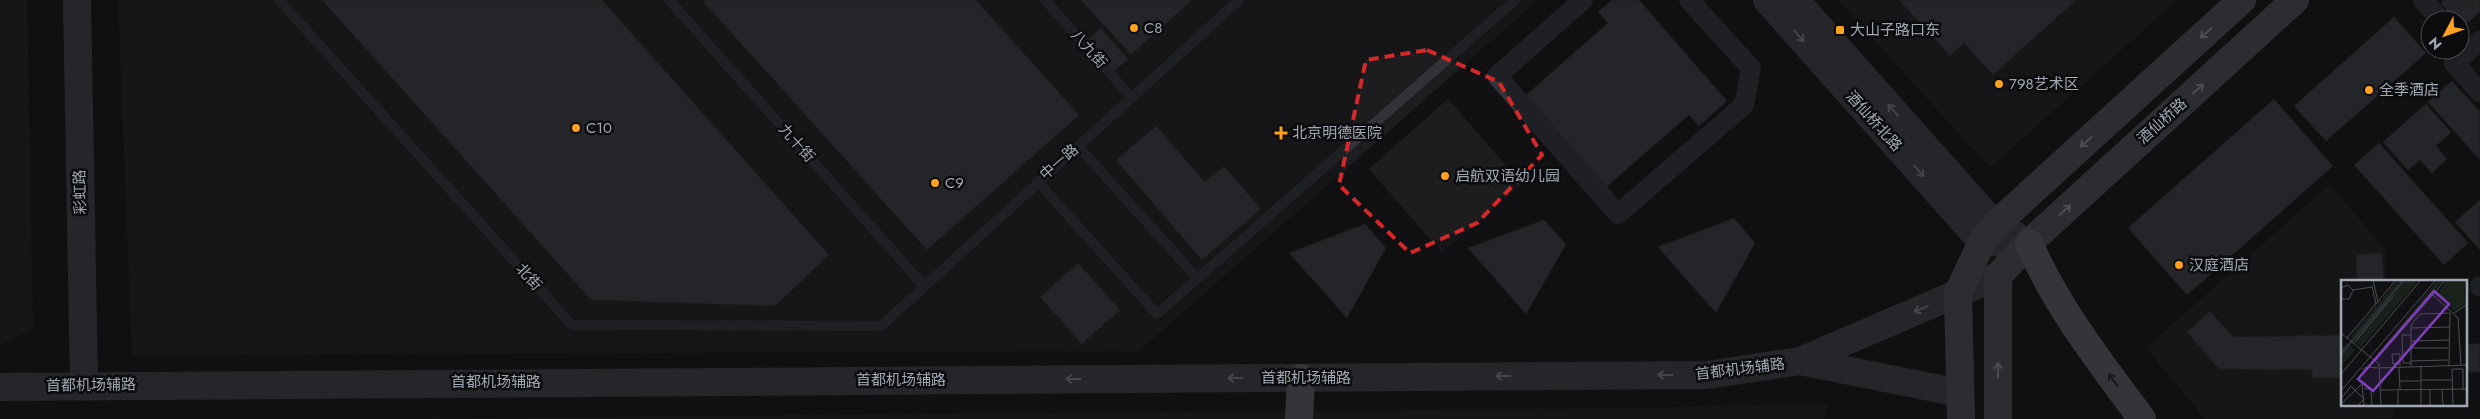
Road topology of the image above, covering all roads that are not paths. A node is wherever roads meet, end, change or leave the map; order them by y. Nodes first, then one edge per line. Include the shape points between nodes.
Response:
1 (77, 0) edge
2 (279, 0) edge
3 (669, 0) edge
4 (1045, 0) edge
5 (1239, 0) edge
6 (1515, 0) edge
7 (1583, 0) edge
8 (1690, 0) edge
9 (1767, 0) edge
10 (1795, 0) edge
11 (2242, 0) edge
12 (2295, 0) edge
13 (2423, 0) edge
14 (2432, 10) edge
15 (2457, 60) edge
16 (2480, 92) edge
17 (1132, 98) junction
18 (1078, 146) junction
19 (1038, 182) junction
20 (1988, 233) junction
21 (2029, 243) junction
22 (1998, 276) junction
23 (1197, 278) junction
24 (924, 286) junction
25 (1958, 293) junction
26 (881, 326) joint
27 (1800, 360) junction
28 (1301, 378) junction
29 (84, 385) junction
30 (0, 387) edge
31 (1960, 406) edge
32 (1299, 419) edge
33 (1998, 419) edge
34 (2142, 419) edge

1 - 29 main road, 彩虹路
2 - 26 lane, 北街 via 572,325
3 - 24 lane, 九十街
4 - 17 lane, 八九街
5 - 17 lane, 中一路
6 - 23 lane
7 - 8 street via 1496,76 1618,214 1744,104 1751,68
9 -> 20 main road, 酒仙桥北路
20 -> 10 main road, 酒仙桥北路
11 -> 20 main road
21 -> 12 main road, 酒仙桥路
13 - 14 street
15 - 16 street via 2454,64
17 - 18 lane, 中一路
18 - 19 lane, 中一路
18 - 23 lane
19 - 23 lane via 1157,314
19 - 24 lane, 中一路
20 - 21 main road
20 - 25 main road
21 - 22 main road
34 -> 21 highway via 2067,318 2043,278
22 - 25 main road
33 -> 22 main road
24 - 26 lane, 中一路
25 -> 27 main road
25 - 31 main road
27 -> 28 main road, 首都机场辅路 via 1707,375
27 - 31 main road
28 -> 29 main road, 首都机场辅路
28 - 32 highway
29 - 30 main road, 首都机场辅路

